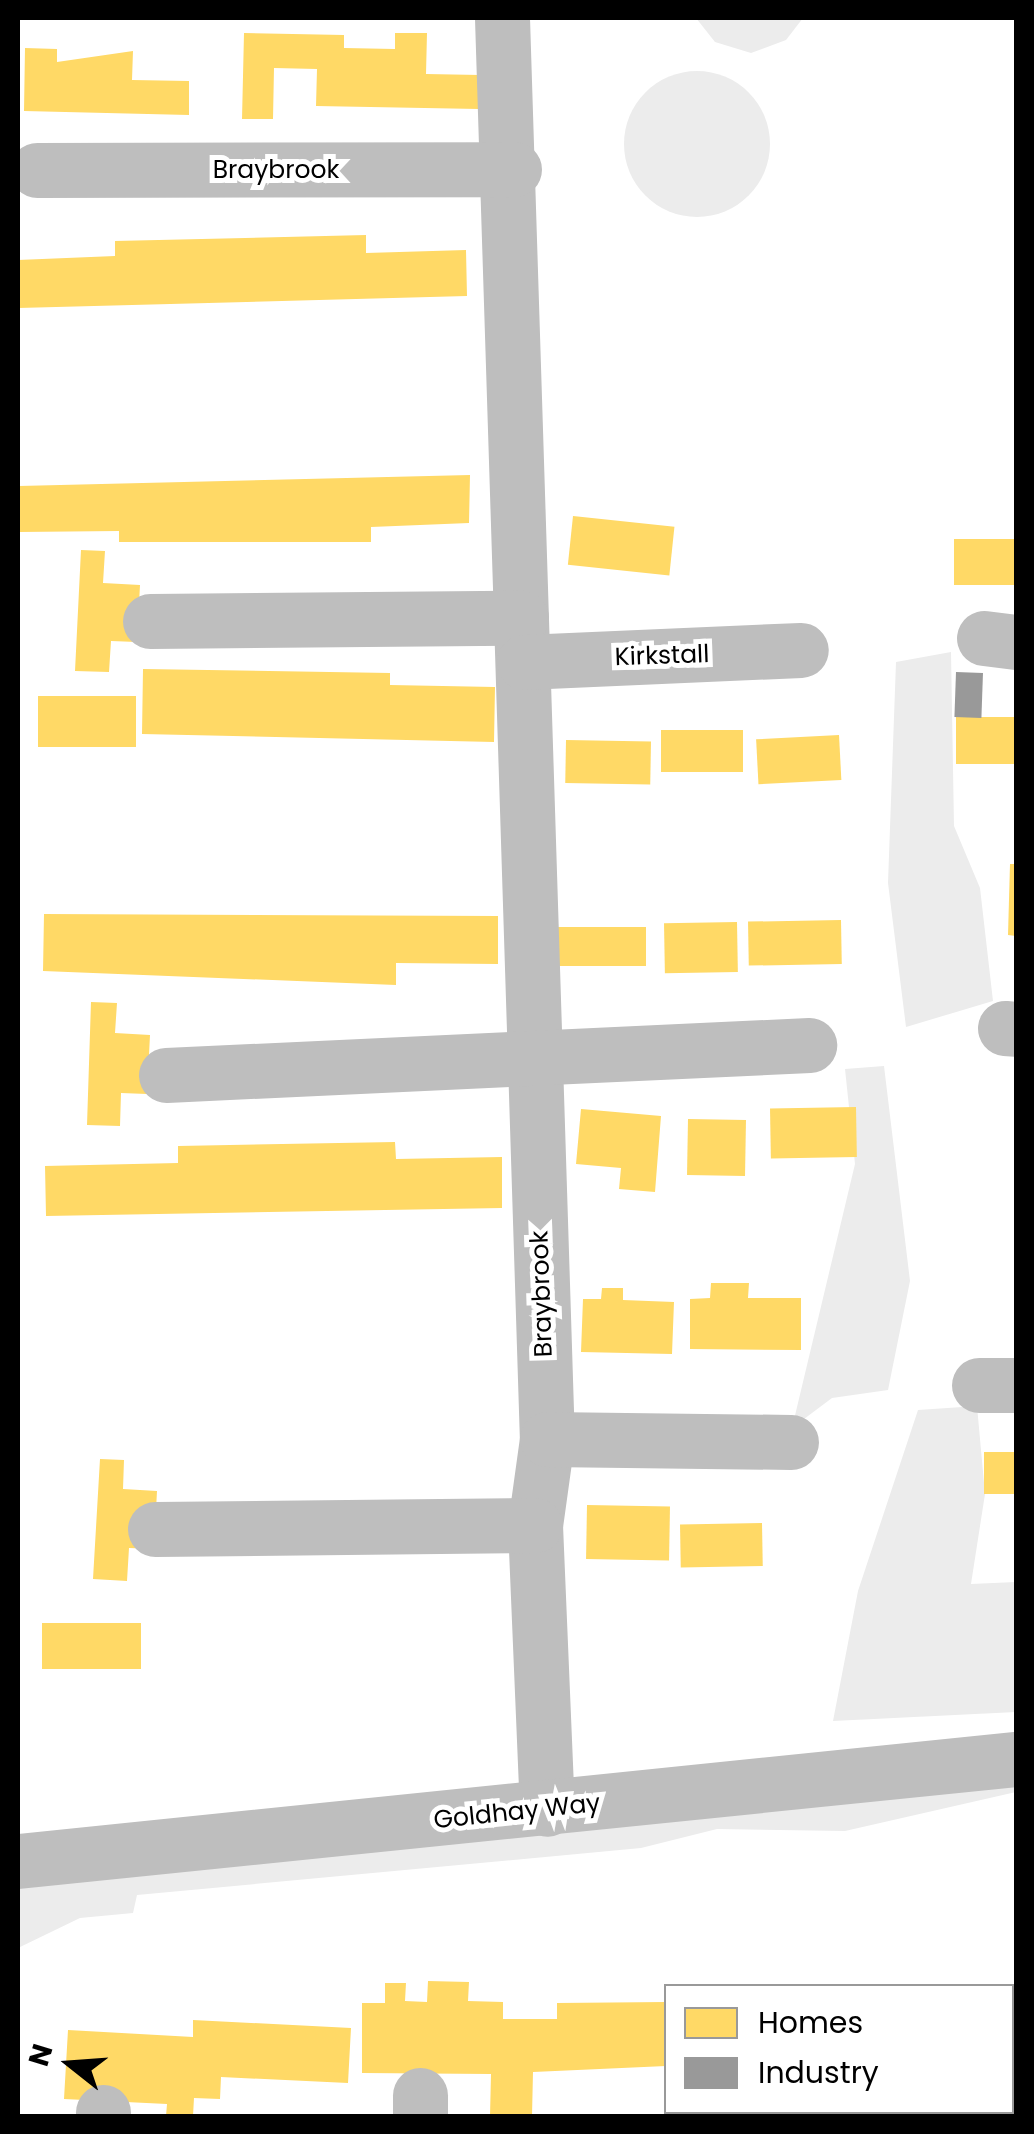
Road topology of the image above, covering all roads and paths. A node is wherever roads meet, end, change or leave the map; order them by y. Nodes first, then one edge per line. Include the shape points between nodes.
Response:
1 (502, 18) edge
2 (514, 169) junction
3 (37, 170) dead end
4 (150, 621) dead end
5 (523, 640) junction
6 (801, 650) dead end
7 (809, 1045) dead end
8 (534, 1062) junction
9 (166, 1076) dead end
10 (546, 1439) junction
11 (791, 1442) dead end
12 (535, 1525) junction
13 (156, 1528) dead end
14 (1016, 1759) edge
15 (547, 1809) junction
16 (18, 1861) edge

1 - 2 street, Braybrook
2 - 3 street, Braybrook
2 - 5 street, Braybrook
4 - 5 street
5 - 6 street, Kirkstall
5 - 8 street, Braybrook
7 - 8 street
8 - 9 street
8 - 10 street, Braybrook
10 - 11 street
10 - 12 street, Braybrook
12 - 13 street
12 - 15 street, Braybrook
14 - 15 street, Goldhay Way
15 - 16 street, Goldhay Way

